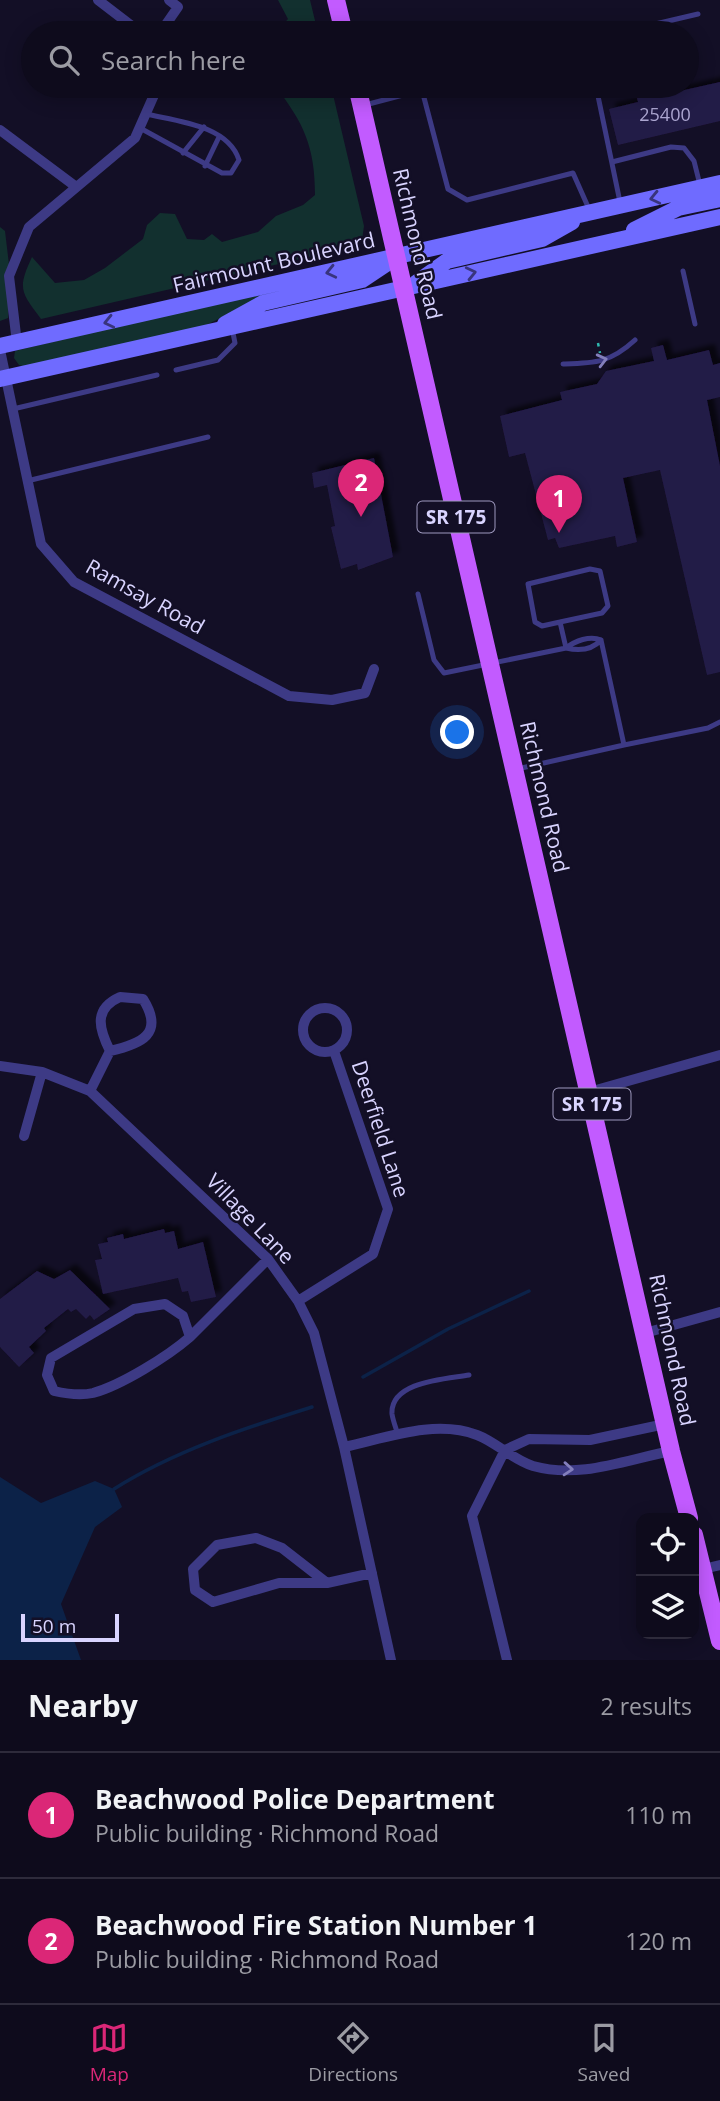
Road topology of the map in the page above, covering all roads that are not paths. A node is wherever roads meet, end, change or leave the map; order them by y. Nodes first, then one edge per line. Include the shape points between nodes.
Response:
1 (98, 0) edge
2 (169, 0) edge
3 (336, 0) edge
4 (698, 14) dead end
5 (125, 21) edge
6 (168, 21) edge
7 (341, 21) edge
8 (668, 21) edge
9 (153, 98) edge
10 (359, 98) edge
11 (389, 98) edge
12 (427, 98) edge
13 (598, 98) edge
14 (361, 106) junction
15 (146, 114) junction
16 (204, 127) junction
17 (140, 128) junction
18 (0, 130) edge
19 (219, 137) junction
20 (183, 153) junction
21 (612, 162) junction
22 (205, 166) junction
23 (720, 183) edge
24 (75, 186) junction
25 (700, 188) junction
26 (720, 199) edge
27 (621, 205) junction
28 (590, 212) junction
29 (720, 217) edge
30 (610, 242) junction
31 (397, 257) junction
32 (683, 271) dead end
33 (405, 290) junction
34 (695, 324) dead end
35 (232, 328) junction
36 (208, 333) junction
37 (635, 340) dead end
38 (17, 343) junction
39 (0, 348) edge
40 (563, 364) dead end
41 (176, 370) dead end
42 (156, 375) dead end
43 (3, 379) edge
44 (12, 409) junction
45 (208, 437) dead end
46 (27, 481) junction
47 (418, 594) dead end
48 (560, 622) junction
49 (566, 648) junction
50 (490, 665) junction
51 (374, 669) dead end
52 (720, 722) edge
53 (624, 745) junction
54 (514, 770) junction
55 (110, 1051) junction
56 (334, 1051) junction
57 (720, 1055) edge
58 (0, 1066) edge
59 (42, 1072) junction
60 (90, 1091) junction
61 (589, 1092) junction
62 (23, 1136) dead end
63 (268, 1259) junction
64 (298, 1301) junction
65 (720, 1312) edge
66 (645, 1333) junction
67 (190, 1337) junction
68 (469, 1374) dead end
69 (665, 1424) junction
70 (398, 1435) junction
71 (344, 1447) junction
72 (505, 1450) junction
73 (671, 1451) junction
74 (688, 1513) edge
75 (699, 1544) edge
76 (711, 1567) edge
77 (372, 1573) junction
78 (327, 1583) junction
79 (720, 1641) edge
80 (391, 1660) edge
81 (507, 1660) edge

1 - 5 street
2 - 6 street via 178,6
3 - 7 main road
4 - 8 lane
9 - 15 street
10 - 14 main road, Richmond Road / SR 175
11 - 14 lane
12 - 28 lane via 448,189 467,200 573,173
13 - 21 lane
14 - 31 main road, Richmond Road / SR 175
15 - 16 lane
15 - 17 street
16 - 19 lane
16 - 20 lane
17 - 20 lane
17 - 24 street via 135,138
18 - 24 street
19 - 22 lane
19 - 22 lane via 239,160 231,173
20 - 22 lane
21 - 25 lane via 671,146 684,148 694,162
21 - 27 lane
23 - 25 street, Fairmount Boulevard
24 - 38 street via 29,228 9,276
25 -> 27 street, Fairmount Boulevard
26 - 30 street via 678,208
27 - 28 street, Fairmount Boulevard
28 - 31 street, Fairmount Boulevard
28 - 33 street via 542,239 447,261
29 - 30 street
33 -> 30 street
31 - 33 main road, Richmond Road / SR 175
31 - 36 street via 362,279 263,303
31 -> 38 street, Fairmount Boulevard
32 - 34 lane
33 - 35 street
33 - 50 main road, Richmond Road / SR 175
35 - 36 street
35 - 41 lane via 235,343 218,360
36 - 43 street
40 -> 37 lane via 602,362
38 - 39 street, Fairmount Boulevard
39 - 43 street, Ramsay Road
42 - 44 lane
43 - 44 street, Ramsay Road
44 - 46 street, Ramsay Road
45 - 46 lane
46 - 51 street, Ramsay Road via 41,544 74,582 289,696 332,701 365,693
47 - 50 lane via 439,670
48 - 48 lane via 606,610 600,571 590,569 528,584 535,622 542,626
48 - 49 lane
49 - 50 lane
49 - 53 lane via 595,646 601,640
50 - 54 main road, Richmond Road / SR 175
52 - 53 lane
53 - 54 lane
54 - 61 main road, Richmond Road / SR 175
55 - 55 street via 146,1037 152,1015 143,999 120,997 107,1003 100,1014 100,1031
55 - 60 street
56 - 56 street, Deerfield Lane via 347,1035 345,1019 334,1009 316,1010 303,1026 305,1040 318,1052
56 - 64 street, Deerfield Lane via 388,1209 373,1254
57 - 61 street
58 - 59 street, Village Lane
59 - 60 street, Village Lane
59 - 62 street
60 - 63 street, Village Lane
61 - 66 main road, Richmond Road / SR 175
63 - 64 street, Village Lane
63 - 67 street
64 - 71 street, Village Lane via 314,1333
65 - 66 street
66 - 69 main road, Richmond Road / SR 175
67 - 67 street via 169,1356 94,1393 54,1391 47,1375 51,1358 134,1308 165,1304 183,1316
68 - 70 lane via 410,1387 396,1399 392,1412
69 - 72 street via 590,1440 529,1439
69 - 73 main road, Richmond Road / SR 175
70 - 71 street
70 - 72 street via 430,1428 464,1432
71 - 77 street, Village Lane
72 -> 73 street via 532,1466 582,1470
72 - 81 street via 472,1516
73 - 74 main road, Richmond Road / SR 175
75 - 76 main road
76 - 79 main road
77 - 78 street
77 - 80 street, Village Lane
78 - 78 street via 282,1549 256,1538 217,1545 193,1569 195,1590 213,1602 279,1583

